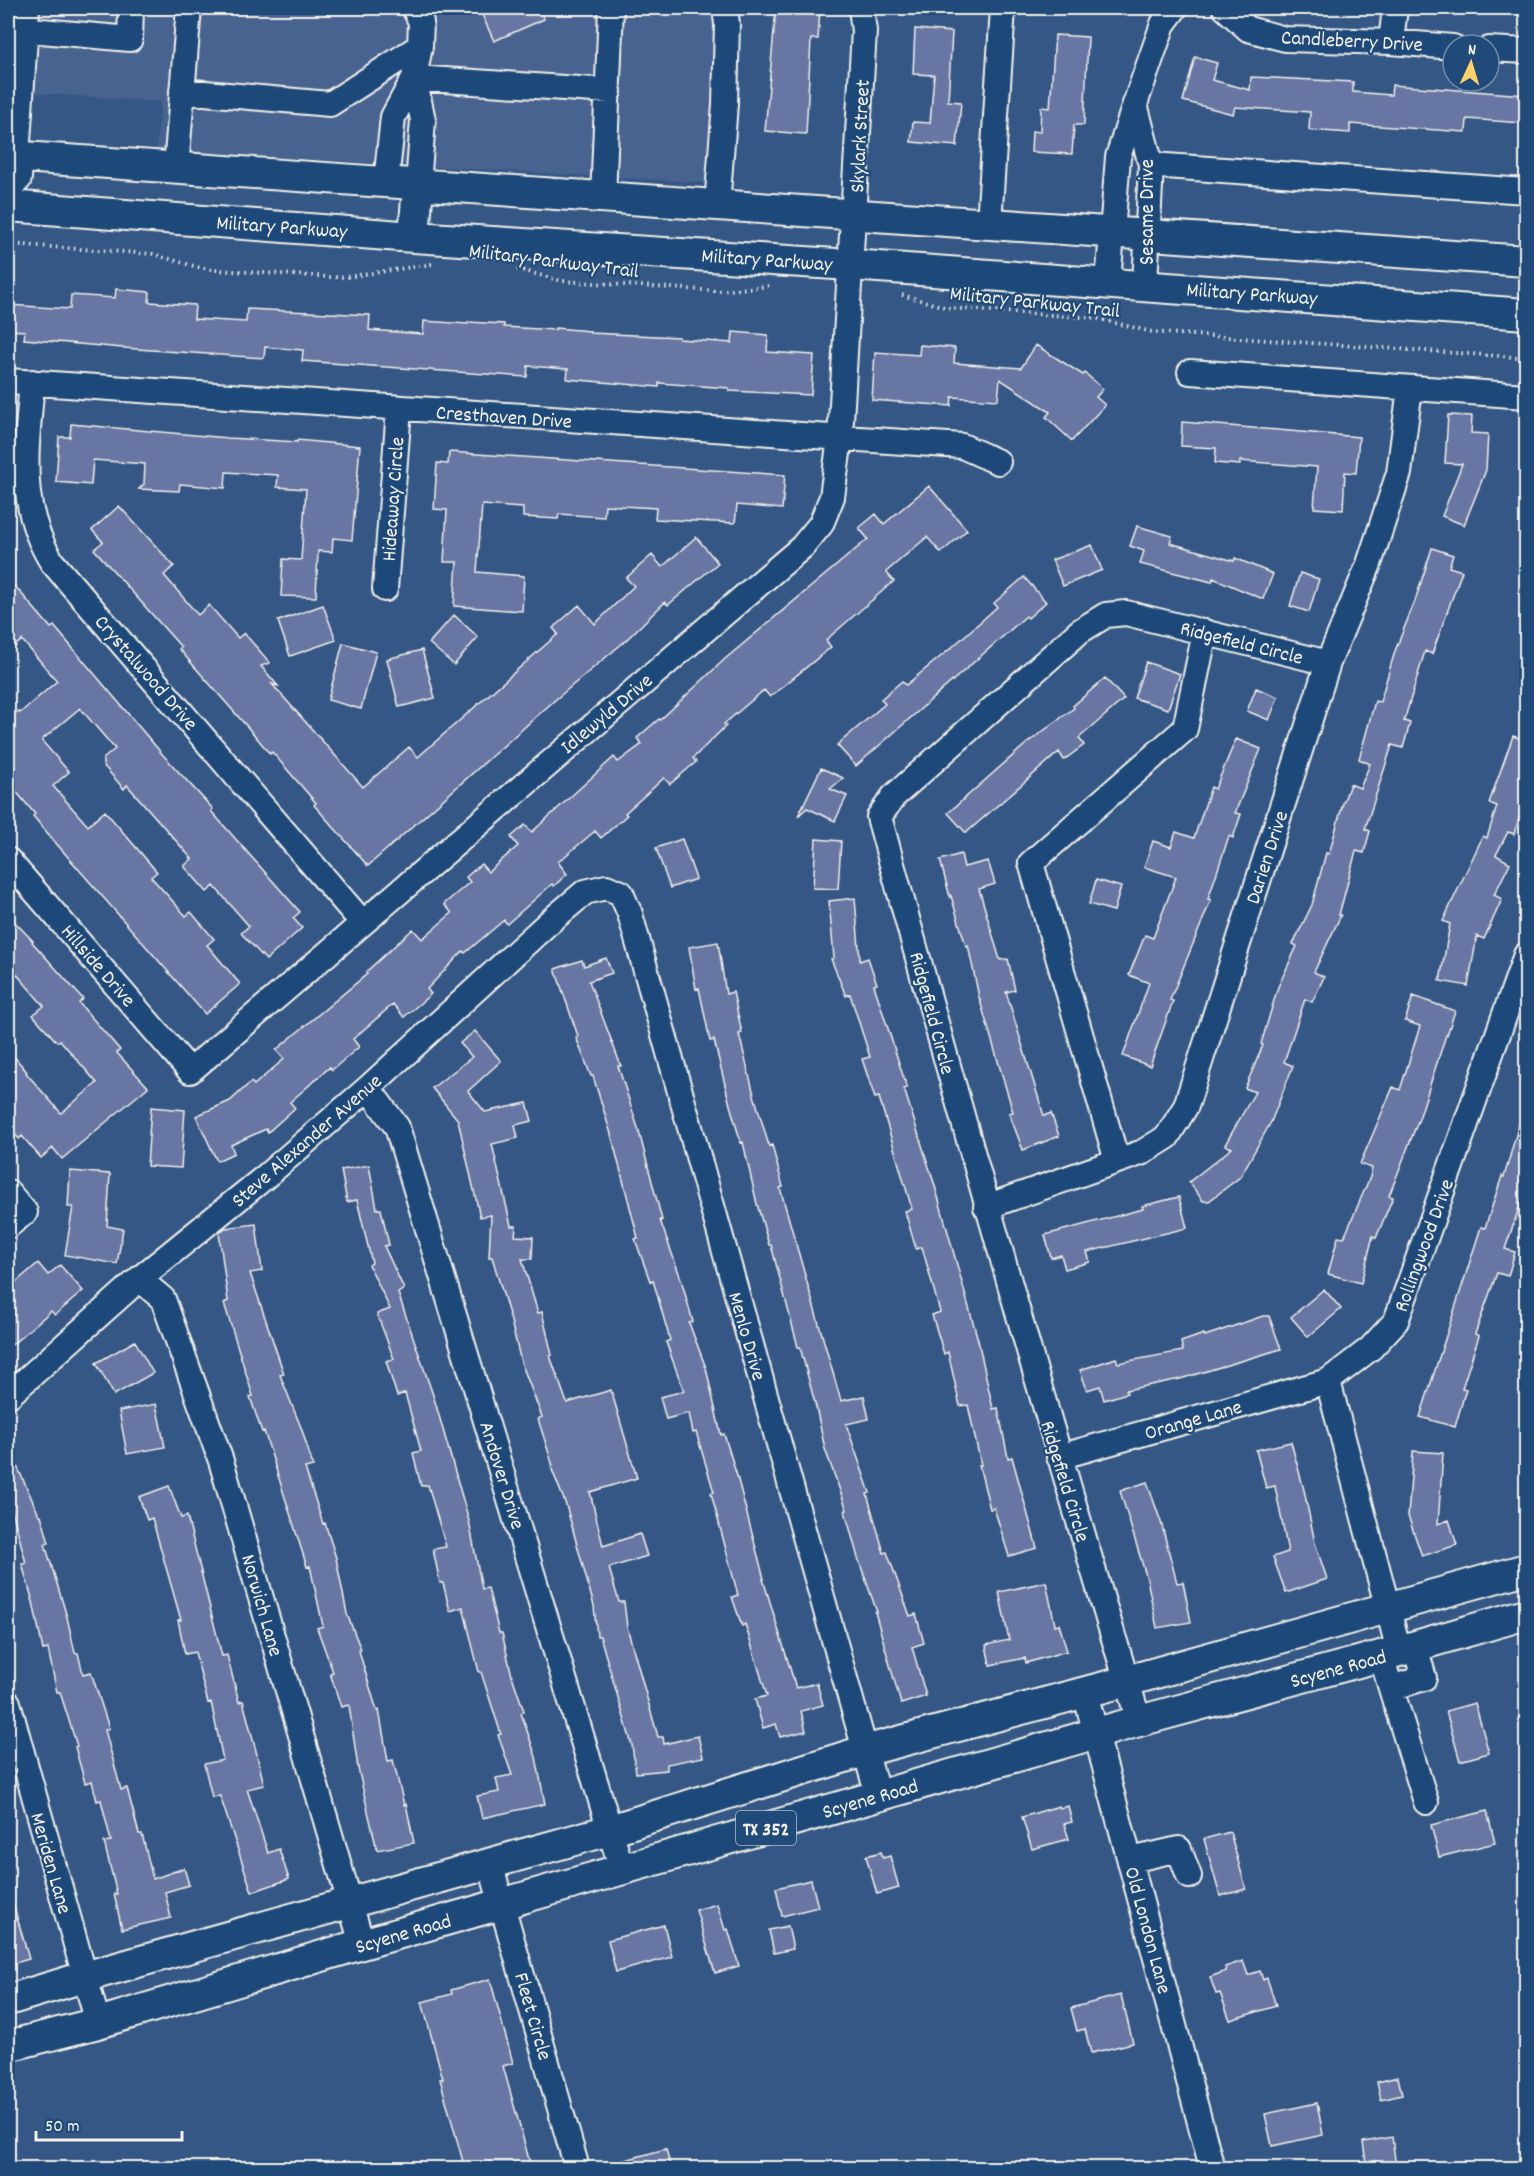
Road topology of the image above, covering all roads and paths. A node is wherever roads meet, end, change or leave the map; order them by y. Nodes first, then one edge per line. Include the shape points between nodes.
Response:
1 (131, 8) edge
2 (189, 8) edge
3 (414, 8) edge
4 (611, 8) edge
5 (725, 8) edge
6 (861, 8) edge
7 (1003, 8) edge
8 (1175, 8) edge
9 (1225, 8) edge
10 (1395, 8) edge
11 (20, 22) edge
12 (1391, 42) junction
13 (1441, 45) edge
14 (420, 46) junction
15 (1501, 50) edge
16 (1527, 51) edge
17 (414, 78) junction
18 (182, 91) junction
19 (609, 91) junction
20 (1135, 104) junction
21 (12, 156) edge
22 (1151, 165) junction
23 (176, 168) junction
24 (386, 183) junction
25 (8, 185) edge
26 (418, 185) junction
27 (1527, 191) edge
28 (603, 198) junction
29 (8, 206) edge
30 (717, 206) junction
31 (854, 214) junction
32 (988, 223) junction
33 (1111, 232) junction
34 (383, 233) junction
35 (1148, 234) junction
36 (414, 237) junction
37 (8, 243) edge
38 (602, 248) junction
39 (1527, 261) edge
40 (442, 263) dead end
41 (851, 265) junction
42 (510, 268) dead end
43 (1108, 283) junction
44 (776, 285) dead end
45 (1145, 285) junction
46 (899, 294) dead end
47 (1527, 314) edge
48 (1527, 356) edge
49 (1190, 372) dead end
50 (8, 381) edge
51 (32, 382) junction
52 (1410, 388) junction
53 (1527, 396) edge
54 (399, 409) junction
55 (840, 438) junction
56 (998, 462) dead end
57 (385, 589) dead end
58 (1205, 633) junction
59 (1328, 663) junction
60 (8, 860) edge
61 (606, 887) joint
62 (362, 922) junction
63 (1527, 955) edge
64 (190, 1071) joint
65 (368, 1088) junction
66 (1117, 1161) junction
67 (8, 1192) edge
68 (986, 1207) junction
69 (16, 1219) edge
70 (139, 1279) junction
71 (1328, 1381) junction
72 (8, 1396) edge
73 (1059, 1457) junction
74 (1527, 1569) edge
75 (1387, 1609) junction
76 (1527, 1614) edge
77 (1398, 1651) junction
78 (1127, 1682) junction
79 (1391, 1688) junction
80 (1085, 1693) junction
81 (8, 1703) edge
82 (1139, 1721) junction
83 (1097, 1733) junction
84 (864, 1751) junction
85 (878, 1796) junction
86 (1425, 1802) dead end
87 (610, 1830) junction
88 (1131, 1860) junction
89 (490, 1863) junction
90 (622, 1870) junction
91 (1189, 1876) dead end
92 (350, 1903) junction
93 (503, 1905) junction
94 (362, 1944) junction
95 (84, 1977) junction
96 (8, 2000) edge
97 (98, 2024) junction
98 (8, 2046) edge
99 (577, 2169) edge
100 (1210, 2169) edge

1 - 11 street via 130,39
2 - 18 street
3 - 14 street via 421,22
4 - 19 street
5 - 30 street via 725,104
6 - 31 street, Skylark Street via 864,31
7 - 32 street
8 - 20 street, Sesame Drive via 1163,24
9 - 12 street, Candleberry Drive via 1248,30 1285,39
10 - 12 street
11 - 21 street
12 - 13 street, Candleberry Drive
14 - 17 street
14 - 18 street via 330,104
15 - 16 street
17 - 19 street
17 - 24 street via 393,117
17 - 26 street via 423,120
18 - 23 street
19 - 28 street
20 - 22 street, Sesame Drive
20 - 33 street, Sesame Drive via 1118,157
21 - 23 main road
21 - 25 main road via 16,178
22 - 27 street
22 - 35 street, Sesame Drive
23 - 24 main road
24 - 26 main road
24 - 34 main road
26 - 28 main road
26 - 36 main road
28 - 30 main road
28 - 38 main road
29 - 34 main road, Military Parkway
30 - 31 main road
31 - 32 main road
31 - 41 street, Skylark Street
32 - 33 main road
33 - 35 main road
33 - 43 street, Sesame Drive
34 - 36 main road, Military Parkway
35 - 39 main road
35 - 45 street, Sesame Drive
36 - 38 main road, Military Parkway
37 - 40 path, Military Parkway Trail via 153,254 216,270 329,277
38 - 41 main road, Military Parkway
41 - 43 main road, Military Parkway
41 - 55 street, Idlewyld Drive
42 - 44 path, Military Parkway Trail via 547,278 718,291
43 - 45 main road, Military Parkway
45 - 47 main road, Military Parkway
46 - 48 path, Military Parkway Trail via 948,308 1095,318 1152,332
49 - 52 street
50 - 51 street, Cresthaven Drive
51 - 54 street, Cresthaven Drive
51 - 62 street, Crystalwood Drive via 27,496 35,528 52,562
52 - 53 street
52 - 59 street, Darien Drive via 1399,473 1370,564
54 - 55 street, Cresthaven Drive
54 - 57 street, Hideaway Circle
55 - 56 street, Cresthaven Drive via 962,446
55 - 62 street, Idlewyld Drive via 832,497 821,524 802,547
58 - 59 street, Ridgefield Circle
58 - 66 street via 1185,729 1031,863
58 - 68 street, Ridgefield Circle via 1126,613 1106,615 1080,631 911,780 879,817
59 - 66 street, Darien Drive via 1186,1106 1167,1137 1143,1152
60 - 64 street, Hillside Drive
61 - 65 street, Steve Alexander Avenue via 585,892 547,924
61 - 84 street, Menlo Drive via 621,893 630,914
62 - 64 street, Idlewyld Drive
63 - 71 street, Rollingwood Drive via 1396,1322 1371,1348
65 - 70 street, Steve Alexander Avenue
65 - 87 street, Andover Drive via 397,1126
66 - 68 street, Darien Drive
67 - 69 street
68 - 73 street, Ridgefield Circle
70 - 72 street, Steve Alexander Avenue
70 - 92 street, Norwich Lane via 163,1299 221,1461
71 - 73 street, Orange Lane
71 - 75 street
73 - 78 street, Ridgefield Circle
74 - 75 main road, Scyene Road / TX 352
75 - 77 street
75 - 78 main road, Scyene Road / TX 352
76 - 77 main road, Scyene Road / TX 352
77 - 79 street
77 - 79 street via 1424,1678
77 - 82 main road, Scyene Road / TX 352
78 - 80 main road, Scyene Road / TX 352
78 - 82 street, Ridgefield Circle
79 - 86 street
80 - 83 street, Old London Lane
80 - 84 main road, Scyene Road / TX 352
81 - 95 street, Meriden Lane
82 - 83 main road, Scyene Road / TX 352
83 - 85 main road, Scyene Road / TX 352
83 - 88 street, Old London Lane
84 - 85 street, Menlo Drive
84 - 87 main road, Scyene Road / TX 352
85 - 90 main road, Scyene Road / TX 352
87 - 89 main road, Scyene Road / TX 352
87 - 90 street, Andover Drive
88 - 91 street via 1179,1849
88 - 100 street, Old London Lane
89 - 92 main road, Scyene Road / TX 352
89 - 93 street, Fleet Circle
90 - 93 main road, Scyene Road / TX 352
92 - 94 street, Norwich Lane
92 - 95 main road, Scyene Road / TX 352
93 - 94 main road, Scyene Road / TX 352
93 - 99 street, Fleet Circle
94 - 97 main road, Scyene Road / TX 352
95 - 96 main road, Scyene Road / TX 352
95 - 97 street, Meriden Lane
97 - 98 main road, Scyene Road / TX 352

